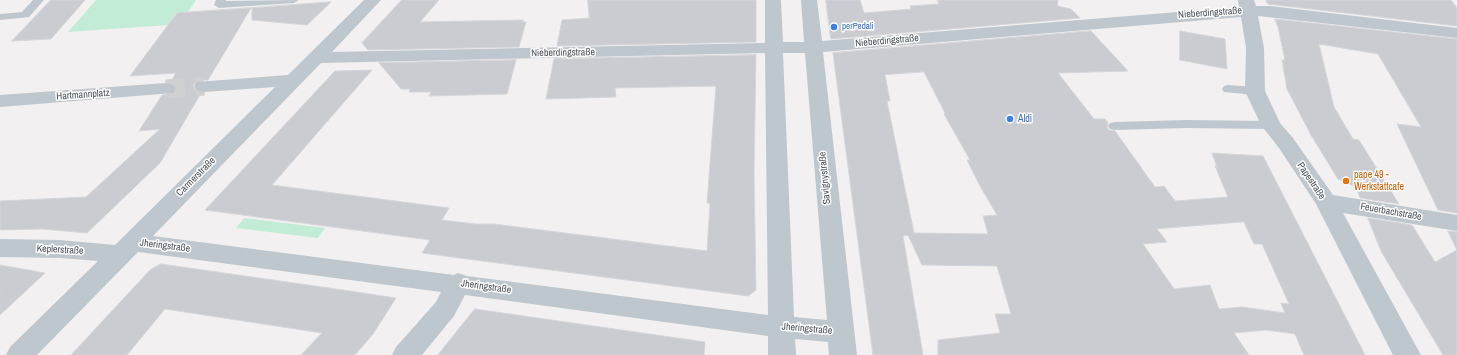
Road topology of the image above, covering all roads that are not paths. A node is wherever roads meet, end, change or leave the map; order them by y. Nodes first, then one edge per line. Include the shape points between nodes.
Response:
1 (39, 0) edge
2 (222, 0) edge
3 (294, 0) edge
4 (372, 0) edge
5 (773, 0) edge
6 (809, 0) edge
7 (1246, 5) edge
8 (0, 17) edge
9 (1457, 33) edge
10 (813, 47) junction
11 (775, 49) junction
12 (315, 58) junction
13 (292, 80) junction
14 (204, 86) tunnel mouth
15 (166, 89) tunnel mouth
16 (1228, 89) dead end
17 (1255, 91) junction
18 (0, 101) edge
19 (1271, 125) junction
20 (1115, 126) dead end
21 (1326, 202) junction
22 (1457, 223) edge
23 (0, 248) edge
24 (127, 248) junction
25 (458, 283) junction
26 (781, 327) junction
27 (841, 343) edge
28 (20, 355) edge
29 (406, 355) edge
30 (782, 355) edge
31 (1407, 355) edge

1 - 8 lane via 25,15
2 - 3 lane via 219,5
4 - 12 street, Carmerstraße
5 - 11 street
6 - 10 street, Savignystraße
7 - 9 street, Nieberdingstraße via 1270,11
7 - 10 street, Nieberdingstraße
7 - 17 street, Papestraße via 1255,48
10 - 11 street, Nieberdingstraße
10 - 27 street, Savignystraße
11 - 12 street, Nieberdingstraße
11 - 26 street
12 - 13 street, Carmerstraße
13 - 14 street
13 - 24 street, Carmerstraße
15 - 18 street, Hartmannplatz
16 - 17 lane
17 - 19 street, Papestraße
19 - 20 lane
19 - 21 street, Papestraße
21 - 22 street, Feuerbachstraße
21 - 31 street, Papestraße
23 - 24 street, Keplerstraße
24 - 25 street, Jheringstraße
24 - 28 street, Carmerstraße
25 - 26 street, Jheringstraße
25 - 29 street via 445,308
26 - 27 street, Jheringstraße
26 - 30 street

